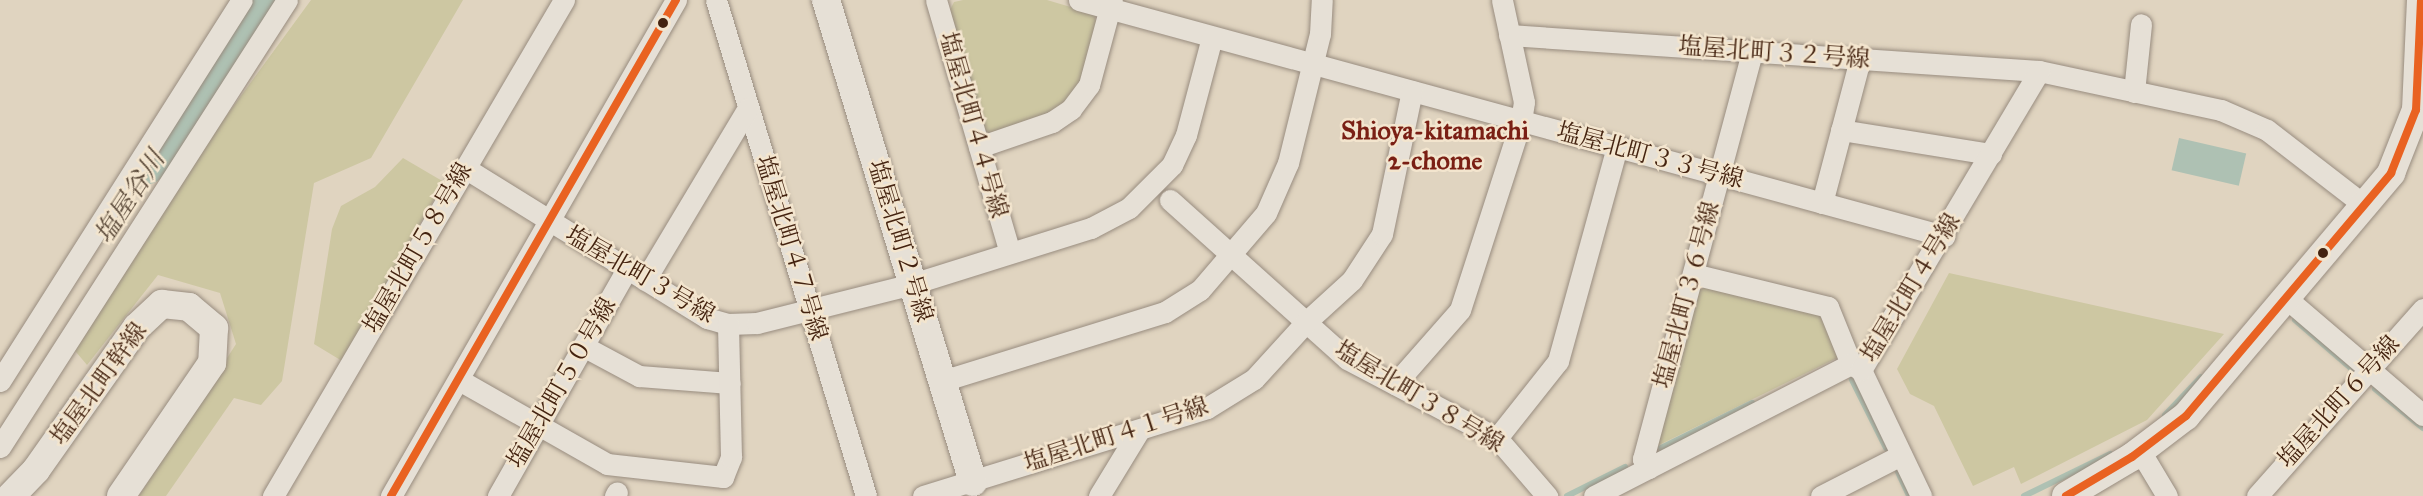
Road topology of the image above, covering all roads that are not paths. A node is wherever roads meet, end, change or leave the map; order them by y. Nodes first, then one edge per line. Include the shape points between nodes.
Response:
1 (242, 0) edge
2 (287, 0) edge
3 (564, 0) edge
4 (676, 0) edge
5 (716, 0) edge
6 (826, 0) edge
7 (936, 0) edge
8 (1079, 0) edge
9 (1322, 0) edge
10 (1502, 0) edge
11 (1111, 4) edge
12 (2421, 11) edge
13 (2141, 24) dead end
14 (1509, 35) junction
15 (1212, 37) junction
16 (1752, 51) junction
17 (1860, 59) junction
18 (1312, 64) junction
19 (2039, 71) junction
20 (1412, 91) junction
21 (2134, 92) junction
22 (748, 108) junction
23 (1521, 121) junction
24 (1841, 130) junction
25 (980, 147) junction
26 (1617, 147) junction
27 (1991, 154) junction
28 (465, 168) junction
29 (1719, 175) junction
30 (1170, 200) dead end
31 (1822, 203) junction
32 (2364, 206) junction
33 (548, 222) junction
34 (1944, 236) junction
35 (1010, 250) junction
36 (1230, 257) junction
37 (627, 269) junction
38 (1693, 274) junction
39 (645, 280) junction
40 (912, 284) junction
41 (2286, 298) junction
42 (2423, 309) edge
43 (811, 313) junction
44 (1306, 322) junction
45 (728, 324) junction
46 (584, 346) junction
47 (1856, 367) junction
48 (2367, 370) junction
49 (0, 381) edge
50 (461, 381) junction
51 (942, 381) junction
52 (730, 383) junction
53 (1395, 384) junction
54 (2423, 416) edge
55 (538, 426) junction
56 (1138, 432) junction
57 (1497, 438) junction
58 (0, 447) edge
59 (2140, 451) junction
60 (1901, 455) junction
61 (1649, 468) junction
62 (973, 482) junction
63 (10, 496) edge
64 (121, 496) edge
65 (273, 496) edge
66 (391, 496) edge
67 (498, 496) edge
68 (866, 496) edge
69 (923, 496) edge
70 (1099, 496) edge
71 (1546, 496) edge
72 (1594, 496) edge
73 (1821, 496) edge
74 (1921, 496) edge
75 (2066, 496) edge
76 (2167, 496) edge
77 (2257, 496) edge

1 - 49 street
2 - 58 street
3 - 28 street, 塩屋北町５８号線
4 - 33 street, 塩屋北町３号線
5 - 22 street, 塩屋北町４７号線
6 - 40 street, 塩屋北町２号線
7 - 25 street, 塩屋北町４４号線
8 - 11 street, 塩屋北町３３号線
9 - 18 street
10 - 14 street
11 - 15 street, 塩屋北町３３号線
11 - 25 street via 1089,85 1071,109 1052,122
12 - 32 street via 2416,110 2391,173
13 - 21 street
14 - 16 street, 塩屋北町３２号線
14 - 23 street via 1524,102
15 - 18 street, 塩屋北町３３号線
15 - 35 street, 塩屋北町３号線 via 1186,135 1172,165 1154,188 1091,228
16 - 17 street, 塩屋北町３２号線
16 - 29 street, 塩屋北町３６号線
17 - 19 street, 塩屋北町３２号線
17 - 24 street
18 - 20 street, 塩屋北町３３号線
18 - 36 street via 1288,163 1266,213
19 - 21 street, 塩屋北町３２号線
19 - 27 street, 塩屋北町４号線
20 - 23 street, 塩屋北町３３号線
20 - 44 street, 塩屋北町４１号線 via 1382,234 1352,280
21 - 32 street, 塩屋北町３２号線 via 2221,110 2267,130
22 - 39 street
22 - 43 street, 塩屋北町４７号線
23 - 26 street, 塩屋北町３３号線
23 - 53 street via 1460,310
24 - 27 street
24 - 31 street
25 - 35 street, 塩屋北町４４号線
26 - 29 street, 塩屋北町３３号線
26 - 57 street via 1558,361
27 - 34 street, 塩屋北町４号線
28 - 33 street
28 - 65 street, 塩屋北町５８号線
29 - 31 street, 塩屋北町３３号線
29 - 38 street, 塩屋北町３６号線
30 - 36 street, 塩屋北町３８号線
31 - 34 street, 塩屋北町３３号線
32 - 41 street
33 - 37 street, 塩屋北町３号線
33 - 50 street
34 - 47 street, 塩屋北町４号線
35 - 40 street, 塩屋北町３号線
36 - 44 street, 塩屋北町３８号線
36 - 51 street via 1200,290 1165,312
37 - 39 street, 塩屋北町３号線
37 - 46 street, 塩屋北町５０号線
38 - 47 street via 1828,307
38 - 61 street, 塩屋北町３６号線 via 1643,459
39 - 45 street, 塩屋北町３号線 via 707,318
40 - 43 street, 塩屋北町３号線
40 - 51 street, 塩屋北町２号線
41 - 48 street
41 - 59 street via 2186,416
42 - 48 street, 塩屋北町６号線
43 - 45 street, 塩屋北町３号線
43 - 68 street, 塩屋北町４７号線
44 - 53 street, 塩屋北町３８号線 via 1347,359
44 - 56 street, 塩屋北町４１号線 via 1254,380 1207,408
45 - 52 street
46 - 52 street via 639,376
46 - 55 street, 塩屋北町５０号線
47 - 60 street
47 - 61 street, 塩屋北町４号線
48 - 54 street
48 - 77 street, 塩屋北町６号線
50 - 55 street
50 - 66 street
51 - 62 street, 塩屋北町２号線
52 - 55 street via 731,457 723,477 607,464
53 - 57 street, 塩屋北町３８号線
55 - 67 street, 塩屋北町５０号線
56 - 62 street, 塩屋北町４１号線
56 - 70 street
57 - 71 street, 塩屋北町３８号線
59 - 75 street
59 - 76 street
60 - 73 street
60 - 74 street
61 - 72 street, 塩屋北町４号線
62 - 69 street, 塩屋北町４１号線
63 - 64 street, 塩屋北町幹線 via 36,470 137,327 162,304 189,307 214,328 212,363

